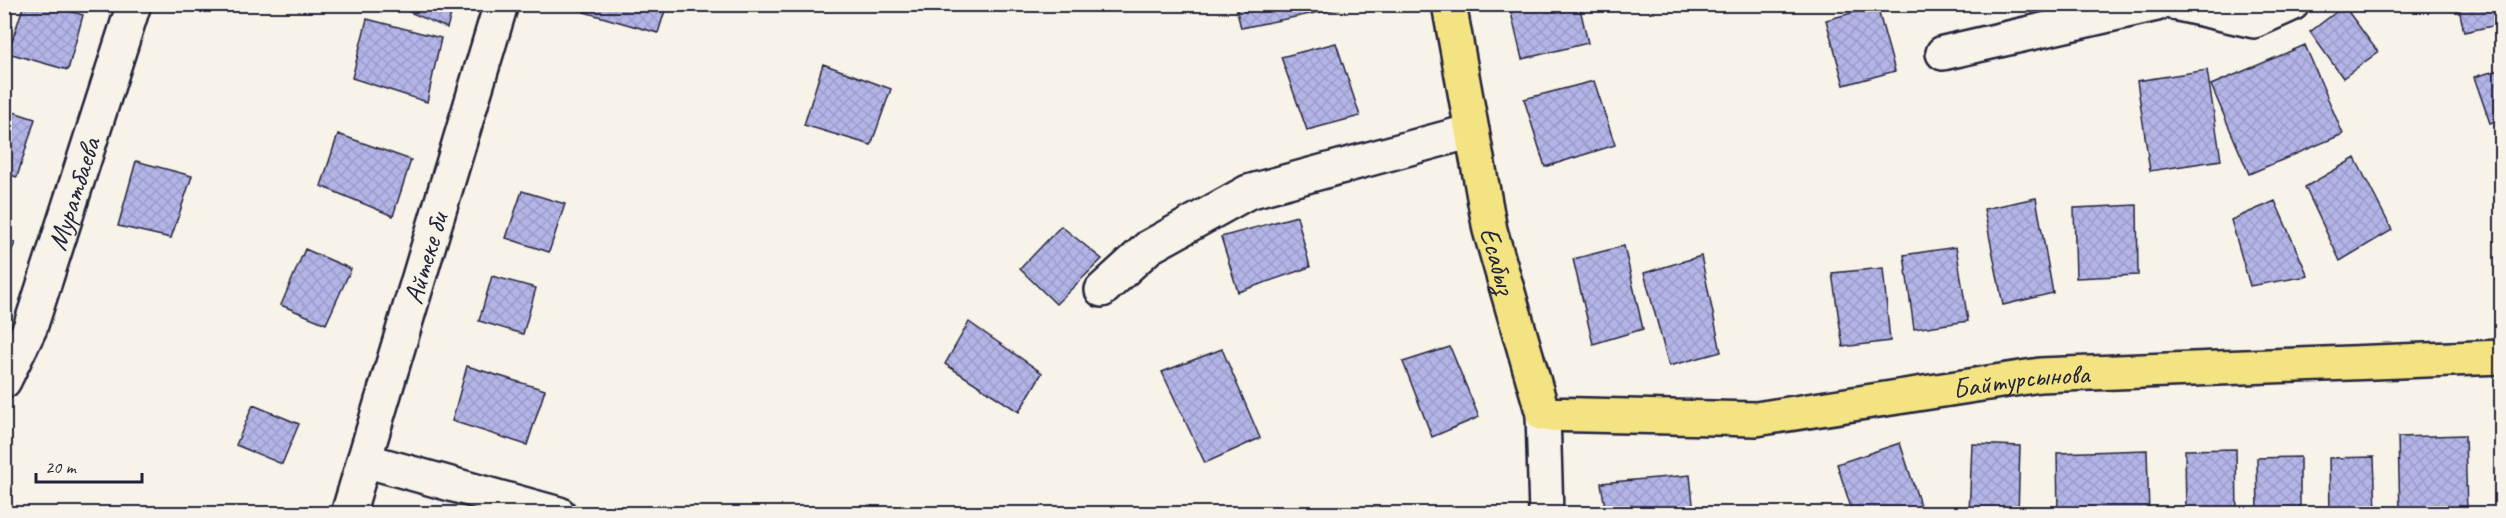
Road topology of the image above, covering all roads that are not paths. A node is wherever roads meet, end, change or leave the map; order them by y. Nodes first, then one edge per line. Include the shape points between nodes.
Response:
1 (135, 4) edge
2 (501, 4) edge
3 (1449, 4) edge
4 (2157, 4) edge
5 (2178, 4) edge
6 (2292, 4) edge
7 (1943, 53) dead end
8 (1472, 131) junction
9 (1102, 290) dead end
10 (2502, 357) edge
11 (4, 381) edge
12 (1543, 414) junction
13 (364, 460) junction
14 (348, 513) edge
15 (559, 513) edge
16 (1546, 513) edge

1 - 11 street, Муратбаева via 30,328
2 - 13 street, Айтеке би
3 - 8 main road, Есабыз
4 - 7 street
5 - 6 street via 2254,21
8 - 9 street via 1248,192 1149,247
8 - 12 main road, Есабыз via 1490,230
10 - 12 main road, Байтурсынова via 2040,375 1756,420
12 - 16 street, Есабыз
13 - 14 street, Айтеке би
13 - 15 street

